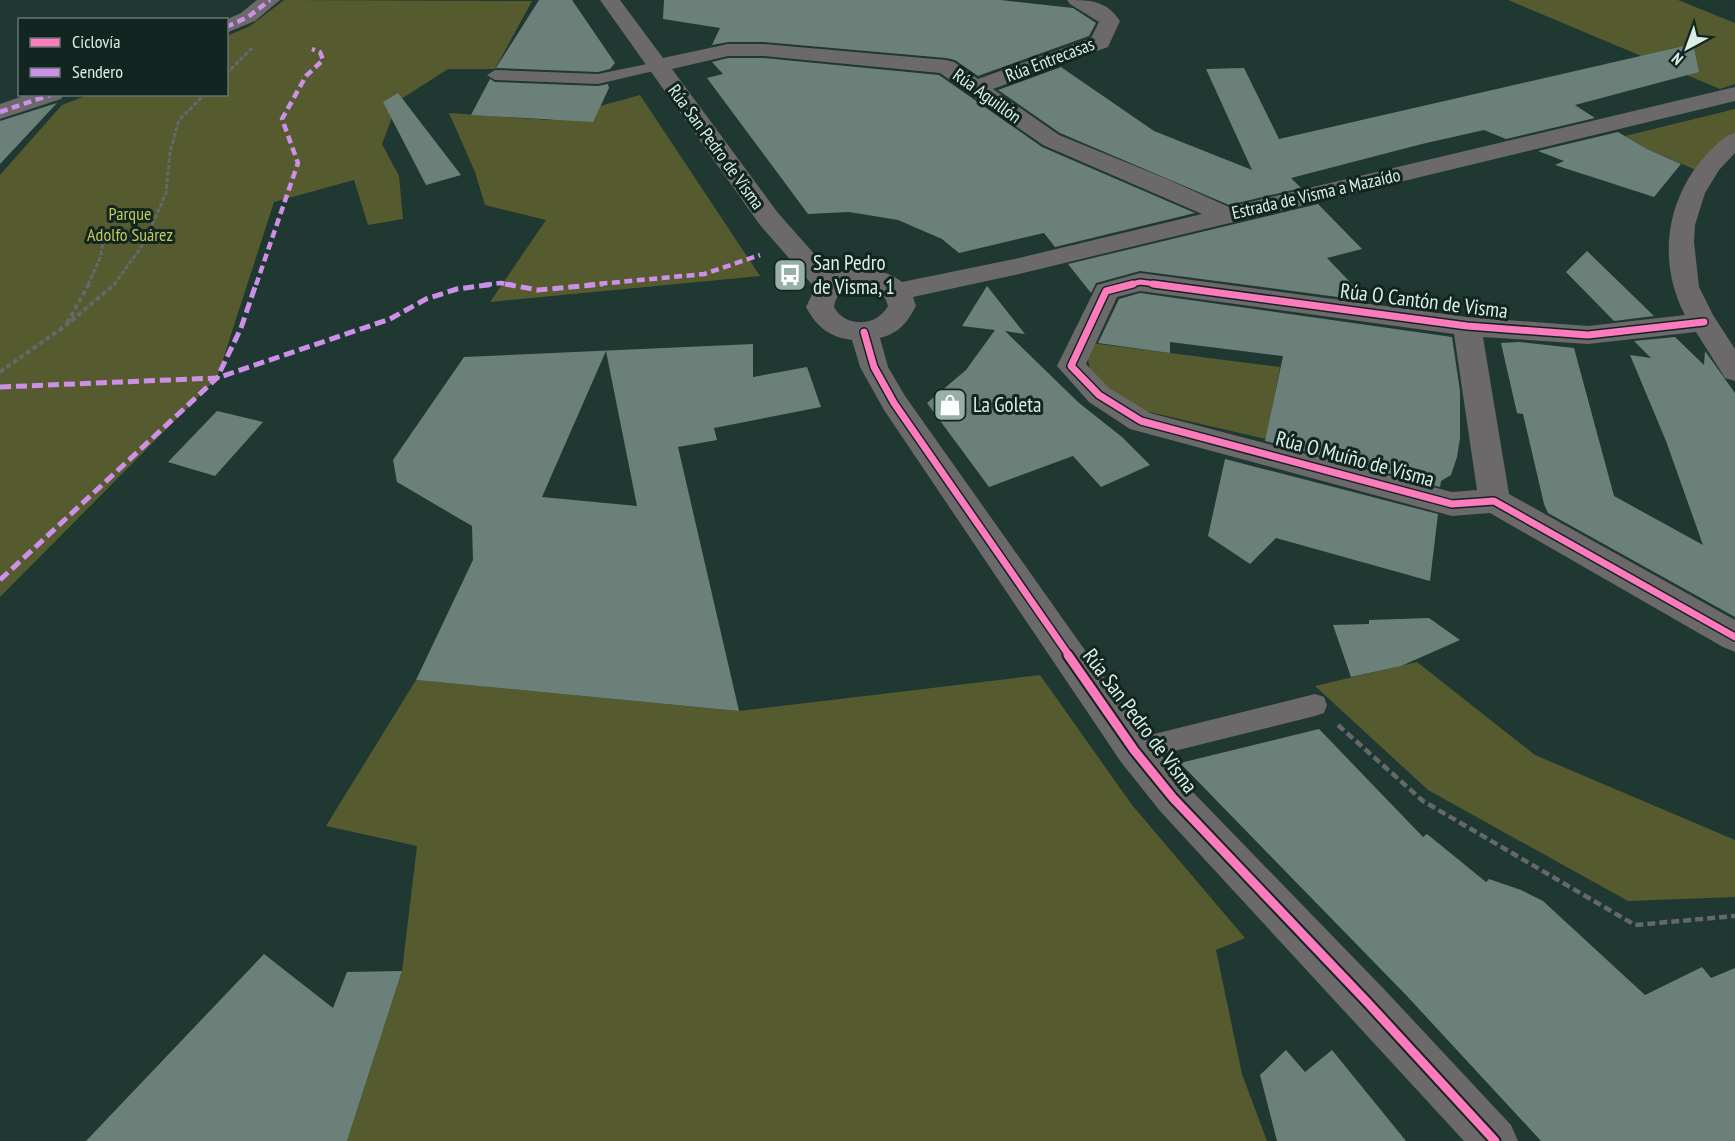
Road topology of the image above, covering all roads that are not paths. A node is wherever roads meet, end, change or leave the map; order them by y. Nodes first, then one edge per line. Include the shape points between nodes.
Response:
1 (270, 0) edge
2 (610, 0) edge
3 (1077, 0) edge
4 (228, 26) edge
5 (657, 66) junction
6 (495, 75) dead end
7 (975, 88) junction
8 (1735, 94) edge
9 (47, 96) edge
10 (0, 112) edge
11 (1735, 140) edge
12 (1227, 216) junction
13 (1111, 243) junction
14 (1140, 282) junction
15 (829, 287) junction
16 (897, 292) junction
17 (1704, 322) junction
18 (1467, 326) junction
19 (864, 332) junction
20 (1735, 370) edge
21 (1494, 501) junction
22 (1735, 637) edge
23 (1315, 705) road end
24 (1134, 750) junction
25 (1495, 1141) edge

1 - 4 street
2 - 5 street, Rúa San Pedro de Visma
3 - 7 street, Rúa Entrecasas via 1102,12 1110,21 1100,42
5 - 6 lane via 598,79
5 - 7 street, Rúa Aguillón via 728,51 764,51 946,68
5 - 15 street, Rúa San Pedro de Visma via 770,219
7 - 12 street, Rúa Aguillón via 1051,140
8 - 12 street, Estrada de Visma a Mazaído
9 - 10 street
11 - 17 street via 1702,174 1684,211 1680,244 1686,286
12 - 13 street, Estrada de Visma a Mazaído
13 - 14 street
13 - 16 street, Estrada de Visma a Mazaído
14 - 18 street, Rúa O Cantón de Visma
14 - 21 street, Rúa O Muíño de Visma via 1106,291 1071,366 1099,395 1141,421 1452,504
15 - 16 street via 845,279 865,277 884,282
15 - 19 street via 820,299 826,320 843,329
16 - 19 street via 902,306 894,320
17 - 18 street, Rúa O Cantón de Visma via 1588,335
17 - 20 street
18 - 21 street
19 - 24 street, Rúa San Pedro de Visma via 874,367 894,403
21 - 22 street
23 - 24 lane
24 - 25 street, Rúa San Pedro de Visma via 1173,798

